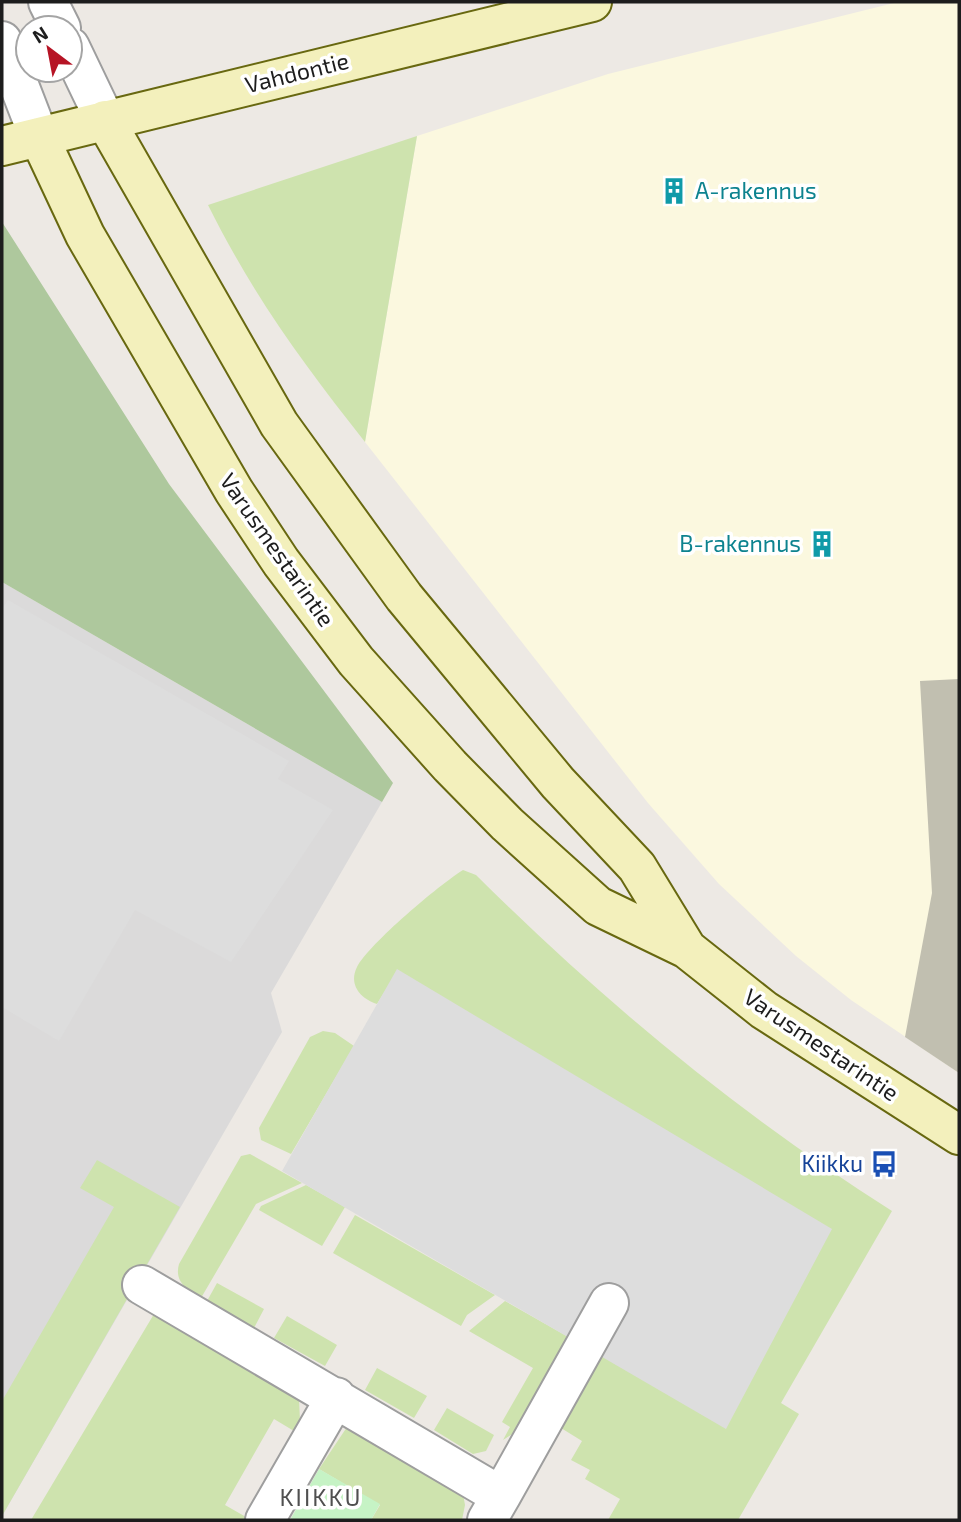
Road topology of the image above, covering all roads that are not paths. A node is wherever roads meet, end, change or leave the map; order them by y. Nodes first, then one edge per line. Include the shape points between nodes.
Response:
1 (592, 2) edge
2 (2, 41) edge
3 (84, 76) edge
4 (105, 120) junction
5 (39, 137) junction
6 (2, 146) edge
7 (687, 949) junction
8 (959, 1135) edge
9 (142, 1285) dead end
10 (609, 1303) dead end
11 (335, 1397) junction
12 (494, 1508) edge
13 (265, 1520) edge

1 - 4 street, Vahdontie
2 - 5 street, Varusmestarintie
3 - 4 street, Varusmestarintie
4 - 5 street, Vahdontie
4 - 7 street, Varusmestarintie via 279,424 413,608 558,783 637,867
5 - 6 street, Vahdontie
5 - 7 street, Varusmestarintie via 85,235 201,437 281,562 356,661 494,811 598,906
7 - 8 street, Varusmestarintie via 764,1010
9 - 11 street
10 - 12 street
11 - 12 street
11 - 13 street

